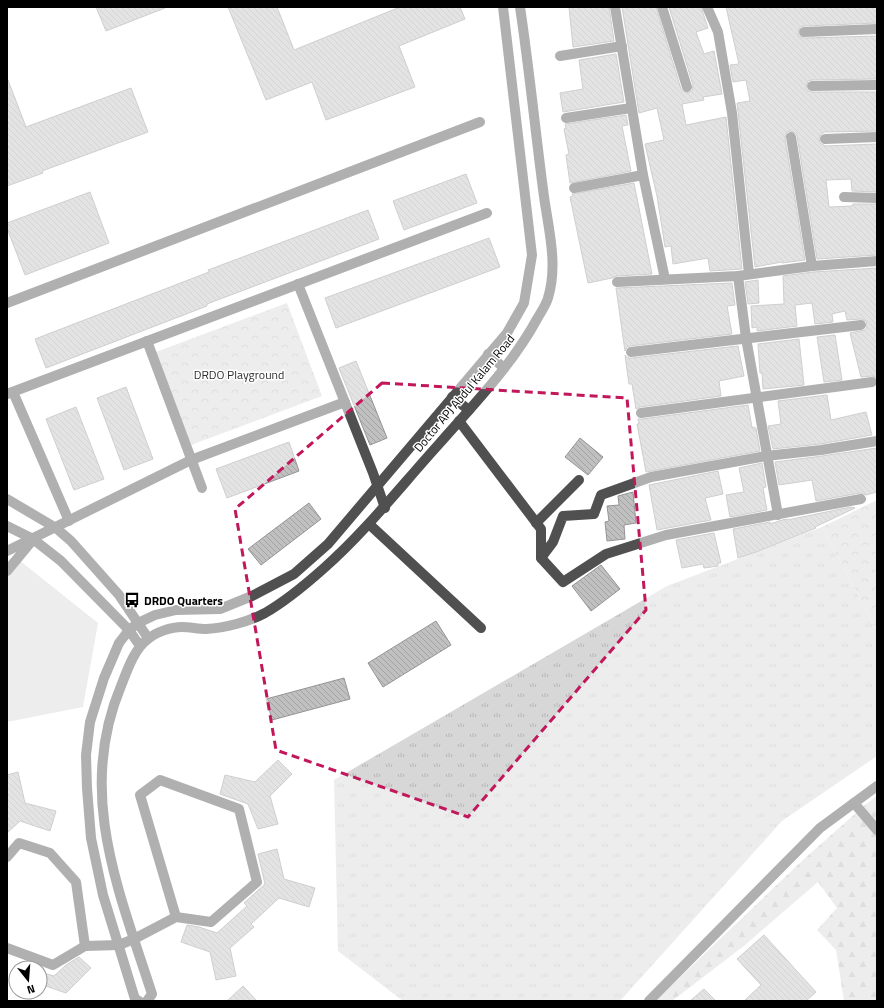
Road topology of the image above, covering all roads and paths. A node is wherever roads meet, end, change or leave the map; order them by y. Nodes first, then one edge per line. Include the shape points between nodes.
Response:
1 (503, 7) edge
2 (520, 7) edge
3 (615, 7) edge
4 (662, 7) edge
5 (708, 7) edge
6 (877, 29) edge
7 (804, 32) dead end
8 (622, 46) junction
9 (560, 56) dead end
10 (877, 85) edge
11 (812, 86) dead end
12 (687, 87) dead end
13 (631, 108) junction
14 (566, 118) dead end
15 (480, 122) dead end
16 (791, 137) dead end
17 (877, 137) edge
18 (825, 139) dead end
19 (642, 175) junction
20 (574, 188) dead end
21 (844, 197) dead end
22 (877, 198) edge
23 (487, 213) dead end
24 (877, 261) edge
25 (812, 266) junction
26 (749, 274) junction
27 (738, 276) junction
28 (665, 279) junction
29 (617, 282) dead end
30 (298, 284) junction
31 (7, 303) edge
32 (861, 325) dead end
33 (746, 338) junction
34 (147, 341) junction
35 (631, 352) dead end
36 (488, 354) junction
37 (504, 368) junction
38 (872, 382) dead end
39 (10, 393) edge
40 (452, 397) junction
41 (756, 398) junction
42 (345, 402) junction
43 (469, 410) junction
44 (641, 413) dead end
45 (459, 421) junction
46 (877, 441) edge
47 (766, 456) junction
48 (191, 460) junction
49 (579, 480) dead end
50 (377, 485) junction
51 (202, 488) dead end
52 (7, 499) edge
53 (861, 499) dead end
54 (385, 508) junction
55 (778, 515) junction
56 (69, 521) junction
57 (536, 523) junction
58 (369, 524) junction
59 (7, 526) edge
60 (56, 528) junction
61 (33, 539) junction
62 (7, 551) edge
63 (541, 558) junction
64 (7, 571) edge
65 (138, 623) junction
66 (481, 628) dead end
67 (129, 630) junction
68 (148, 638) junction
69 (140, 646) junction
70 (877, 786) edge
71 (854, 803) junction
72 (877, 830) edge
73 (7, 857) edge
74 (176, 917) junction
75 (134, 939) junction
76 (119, 944) junction
77 (85, 946) junction
78 (7, 948) edge
79 (139, 1001) edge
80 (147, 1001) edge
81 (649, 1001) edge

1 - 36 street via 532,255 524,303 507,332
2 - 37 street, Doctor APJ Abdul Kalam Road via 553,253 552,278 548,300 524,343
3 - 8 street
4 - 12 street
5 - 26 street via 718,32 732,113
6 - 7 street
8 - 9 street
8 - 13 street
10 - 11 street
13 - 14 street
13 - 19 street
15 - 31 street
16 - 25 street
17 - 18 street
19 - 20 street
19 - 28 street
21 - 22 street
23 - 30 street
24 - 25 street
25 - 26 street
26 - 27 street
27 - 28 street
27 - 33 street
28 - 29 street
30 - 34 street
30 - 42 street
32 - 33 street
33 - 35 street
33 - 41 street
34 - 39 street
34 - 48 street
36 - 37 street
36 - 40 street
37 - 43 street, Doctor APJ Abdul Kalam Road
38 - 41 street
39 - 56 street
40 - 43 street
40 - 50 street
41 - 44 street
41 - 47 street
42 - 48 street
42 - 50 street
43 - 45 street, Doctor APJ Abdul Kalam Road
45 - 54 street, Doctor APJ Abdul Kalam Road
45 - 57 street
46 - 47 street
47 - 55 street
47 - 63 street via 651,478 601,495 594,514 563,516 553,542
48 - 51 street
48 - 56 street
49 - 57 street
50 - 54 street
50 - 65 street via 328,544 294,574 220,609 176,610 155,615
52 - 60 street
53 - 55 street
54 - 58 street, Doctor APJ Abdul Kalam Road
55 - 63 street via 666,535 606,554 563,582
56 - 60 street
57 - 63 street via 541,530
58 - 66 street
58 - 68 street, Doctor APJ Abdul Kalam Road via 348,548 302,589 264,614 227,627 180,627
59 - 61 street
60 - 61 street
60 - 65 street via 108,581
61 - 62 street
61 - 64 street
61 - 67 street via 61,561
65 - 67 street
65 - 68 street
67 - 69 street
67 - 76 street via 119,643 104,678 90,722 86,755 91,838 102,895
68 - 69 street
69 - 75 street via 129,665 108,722 102,763 103,810 109,853
70 - 71 street
71 - 72 street
71 - 81 street via 820,828
73 - 77 street via 19,843 50,853 66,870 76,882
74 - 74 street via 140,795 160,780 239,809 257,882 211,922
74 - 75 street
75 - 76 street
75 - 80 street via 152,994
76 - 77 street
76 - 79 street via 135,999
77 - 78 street via 53,965

